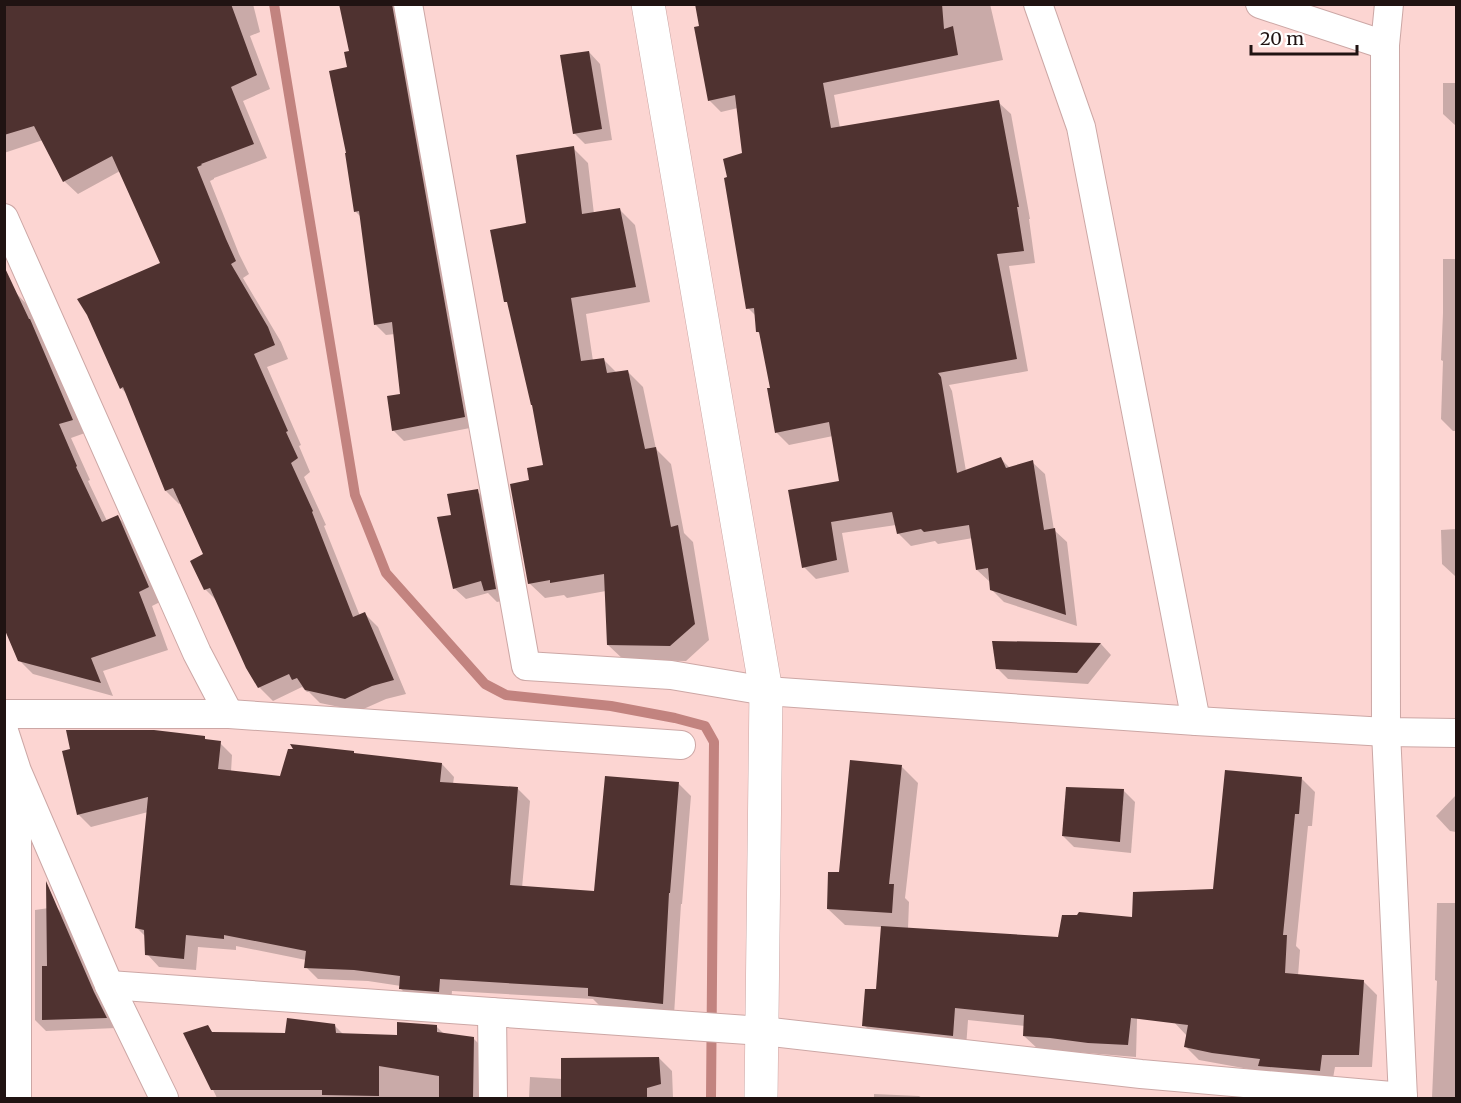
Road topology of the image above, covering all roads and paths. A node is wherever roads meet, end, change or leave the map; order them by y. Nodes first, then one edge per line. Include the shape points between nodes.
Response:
1 (408, 4) edge
2 (648, 4) edge
3 (1038, 4) edge
4 (1260, 4) edge
5 (1389, 4) edge
6 (1385, 45) junction
7 (4, 218) edge
8 (766, 691) junction
9 (4, 714) edge
10 (229, 714) junction
11 (1196, 721) junction
12 (4, 731) edge
13 (1386, 732) junction
14 (1456, 733) edge
15 (681, 745) dead end
16 (17, 771) junction
17 (11, 985) edge
18 (110, 985) junction
19 (492, 1012) junction
20 (748, 1030) junction
21 (1141, 1086) edge
22 (17, 1098) edge
23 (164, 1098) edge
24 (493, 1098) edge
25 (761, 1098) edge
26 (1403, 1098) edge

1 - 8 street via 526,666 671,675
2 - 8 street
3 - 11 street via 1081,127
4 - 6 street
5 - 6 street
6 - 13 street
7 - 10 street via 197,653
8 - 11 street
8 - 20 street
9 - 10 street
10 - 15 street
11 - 13 street
12 - 16 street
13 - 14 street
13 - 26 street
16 - 17 street
16 - 18 street
17 - 22 street
18 - 19 street
18 - 23 street
19 - 20 street
19 - 24 street
20 - 21 street
20 - 25 street
21 - 26 street

